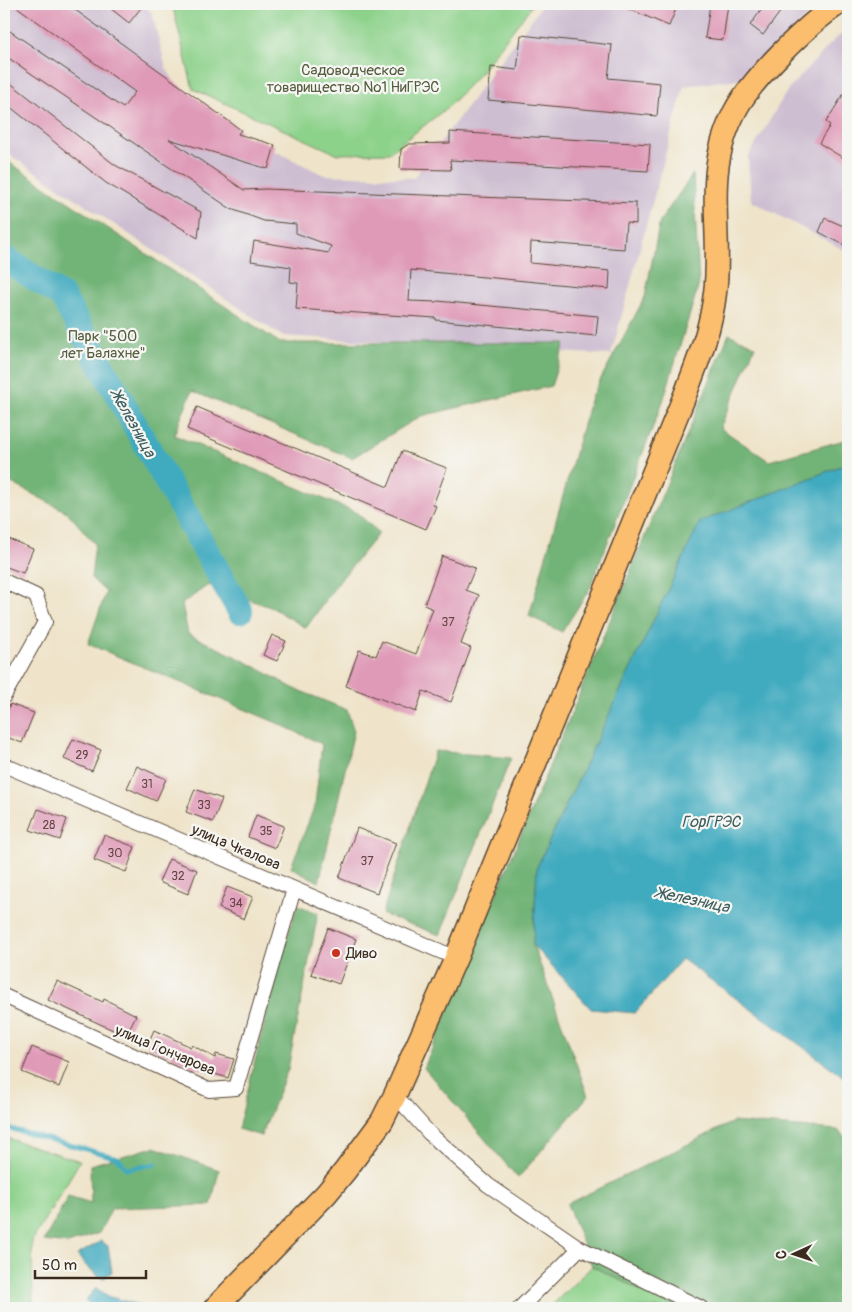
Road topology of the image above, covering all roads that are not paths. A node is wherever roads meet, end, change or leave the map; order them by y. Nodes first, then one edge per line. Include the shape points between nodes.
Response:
1 (838, 4) edge
2 (4, 581) edge
3 (4, 696) edge
4 (4, 764) edge
5 (294, 889) junction
6 (456, 958) junction
7 (4, 996) edge
8 (395, 1095) junction
9 (580, 1248) junction
10 (216, 1308) edge
11 (520, 1308) edge
12 (701, 1308) edge

1 - 6 main road via 805,31 758,80 726,129 716,183 716,291 705,342
2 - 3 street via 36,596 45,622
4 - 5 street, улица Чкалова
5 - 6 street, улица Чкалова
5 - 7 street, улица Гончарова via 236,1088 209,1090
6 - 8 main road
8 - 9 street via 430,1133 488,1186
8 - 10 main road via 382,1121 326,1194
9 - 11 street
9 - 12 street

